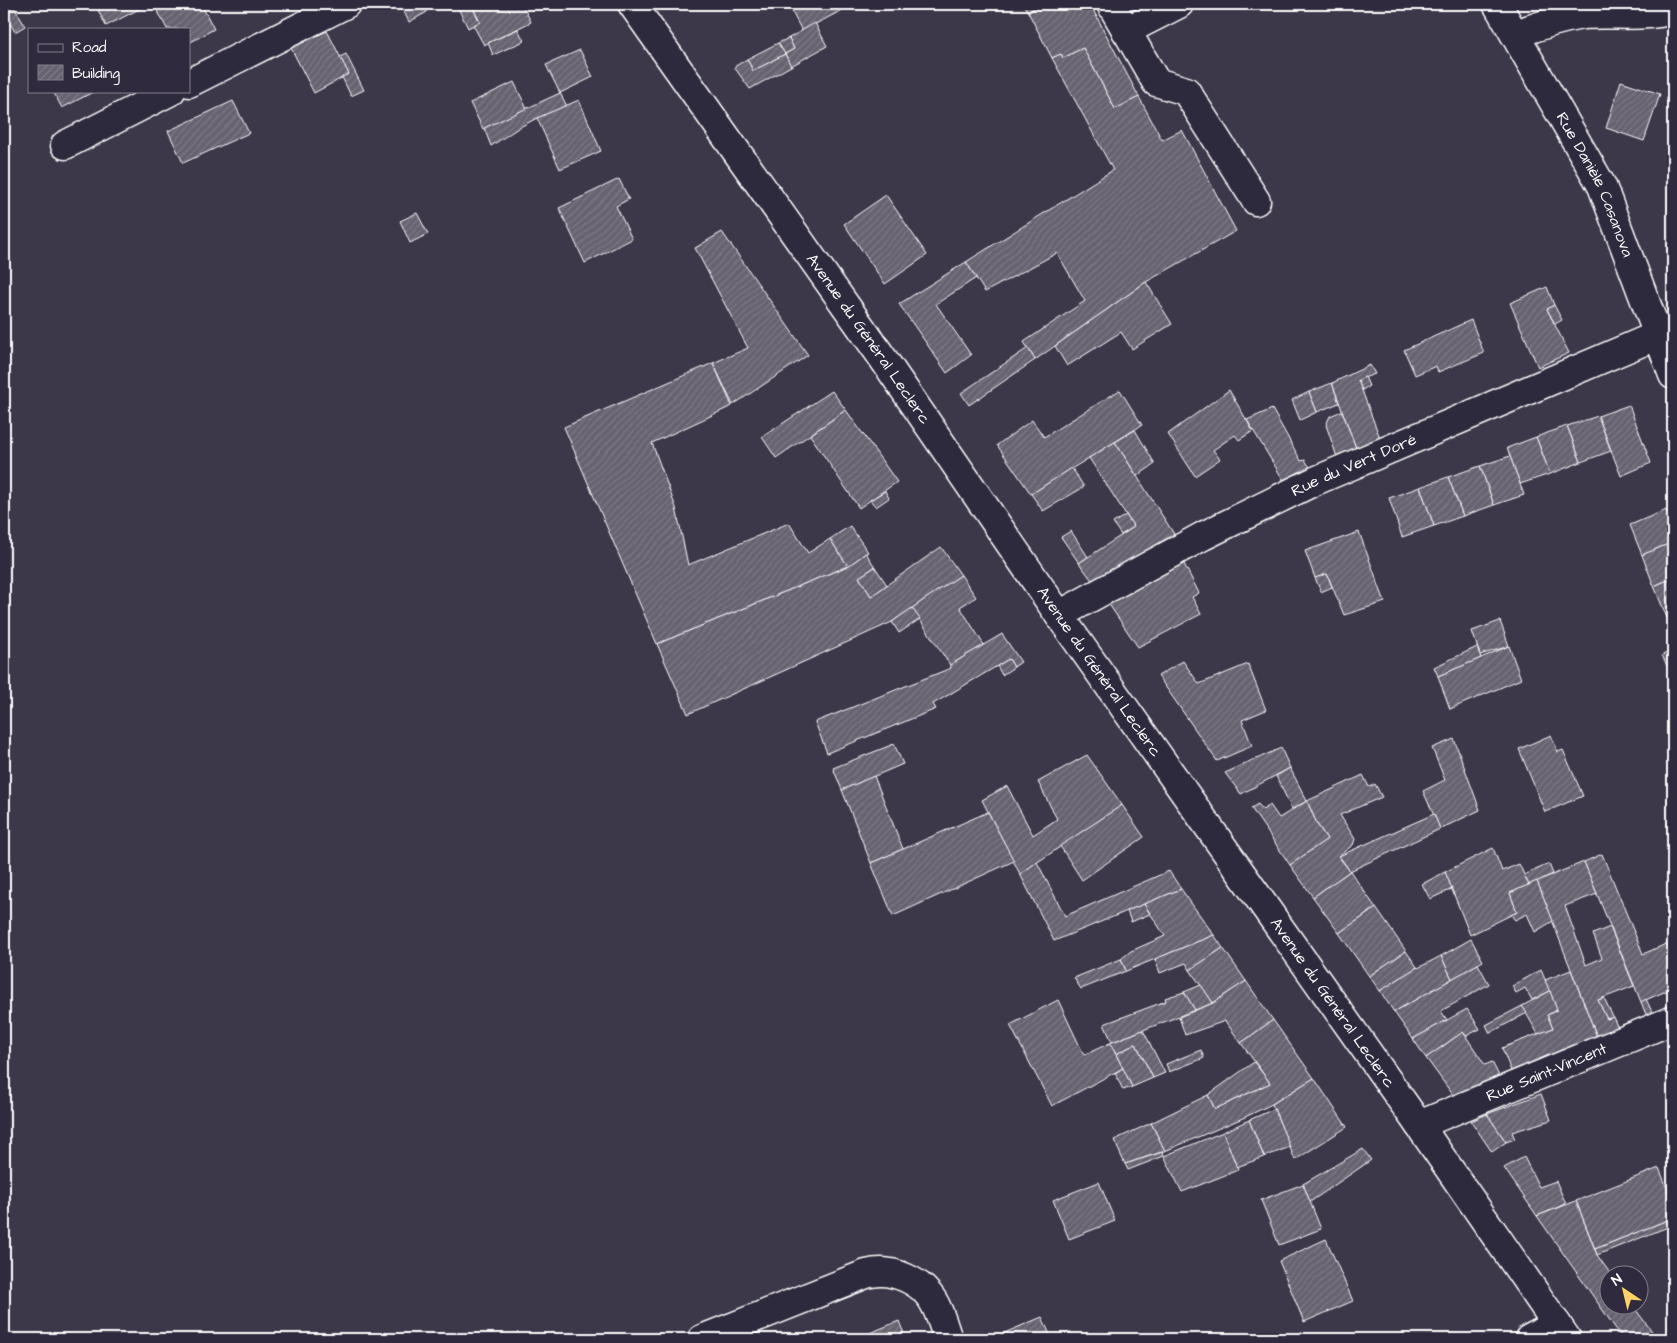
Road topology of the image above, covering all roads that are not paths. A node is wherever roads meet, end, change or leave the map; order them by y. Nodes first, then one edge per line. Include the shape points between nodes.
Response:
1 (346, 4) edge
2 (632, 4) edge
3 (1112, 4) edge
4 (1179, 4) edge
5 (1497, 4) edge
6 (1673, 10) edge
7 (1126, 31) junction
8 (1515, 34) junction
9 (190, 82) edge
10 (170, 92) edge
11 (65, 145) dead end
12 (1256, 200) dead end
13 (1658, 335) junction
14 (1673, 375) edge
15 (1059, 616) junction
16 (1673, 1020) edge
17 (1419, 1125) junction
18 (1562, 1332) edge
19 (702, 1339) edge
20 (948, 1339) edge
21 (1529, 1339) edge

1 - 9 street
2 - 15 street, Avenue du Général Leclerc via 876,349
3 - 7 street
4 - 7 street
5 - 8 street, Rue Danièle Casanova
6 - 8 street via 1582,16 1553,21
7 - 12 street via 1156,82 1186,91
8 - 13 street, Rue Danièle Casanova via 1602,186
10 - 11 street
13 - 14 street, Rue Danièle Casanova
13 - 15 street, Rue du Vert Doré via 1315,481 1203,536
15 - 17 street, Avenue du Général Leclerc
16 - 17 street, Rue Saint-Vincent
17 - 18 street, Avenue du Général Leclerc
18 - 21 street
19 - 20 street via 866,1274 881,1272 900,1276 928,1293

